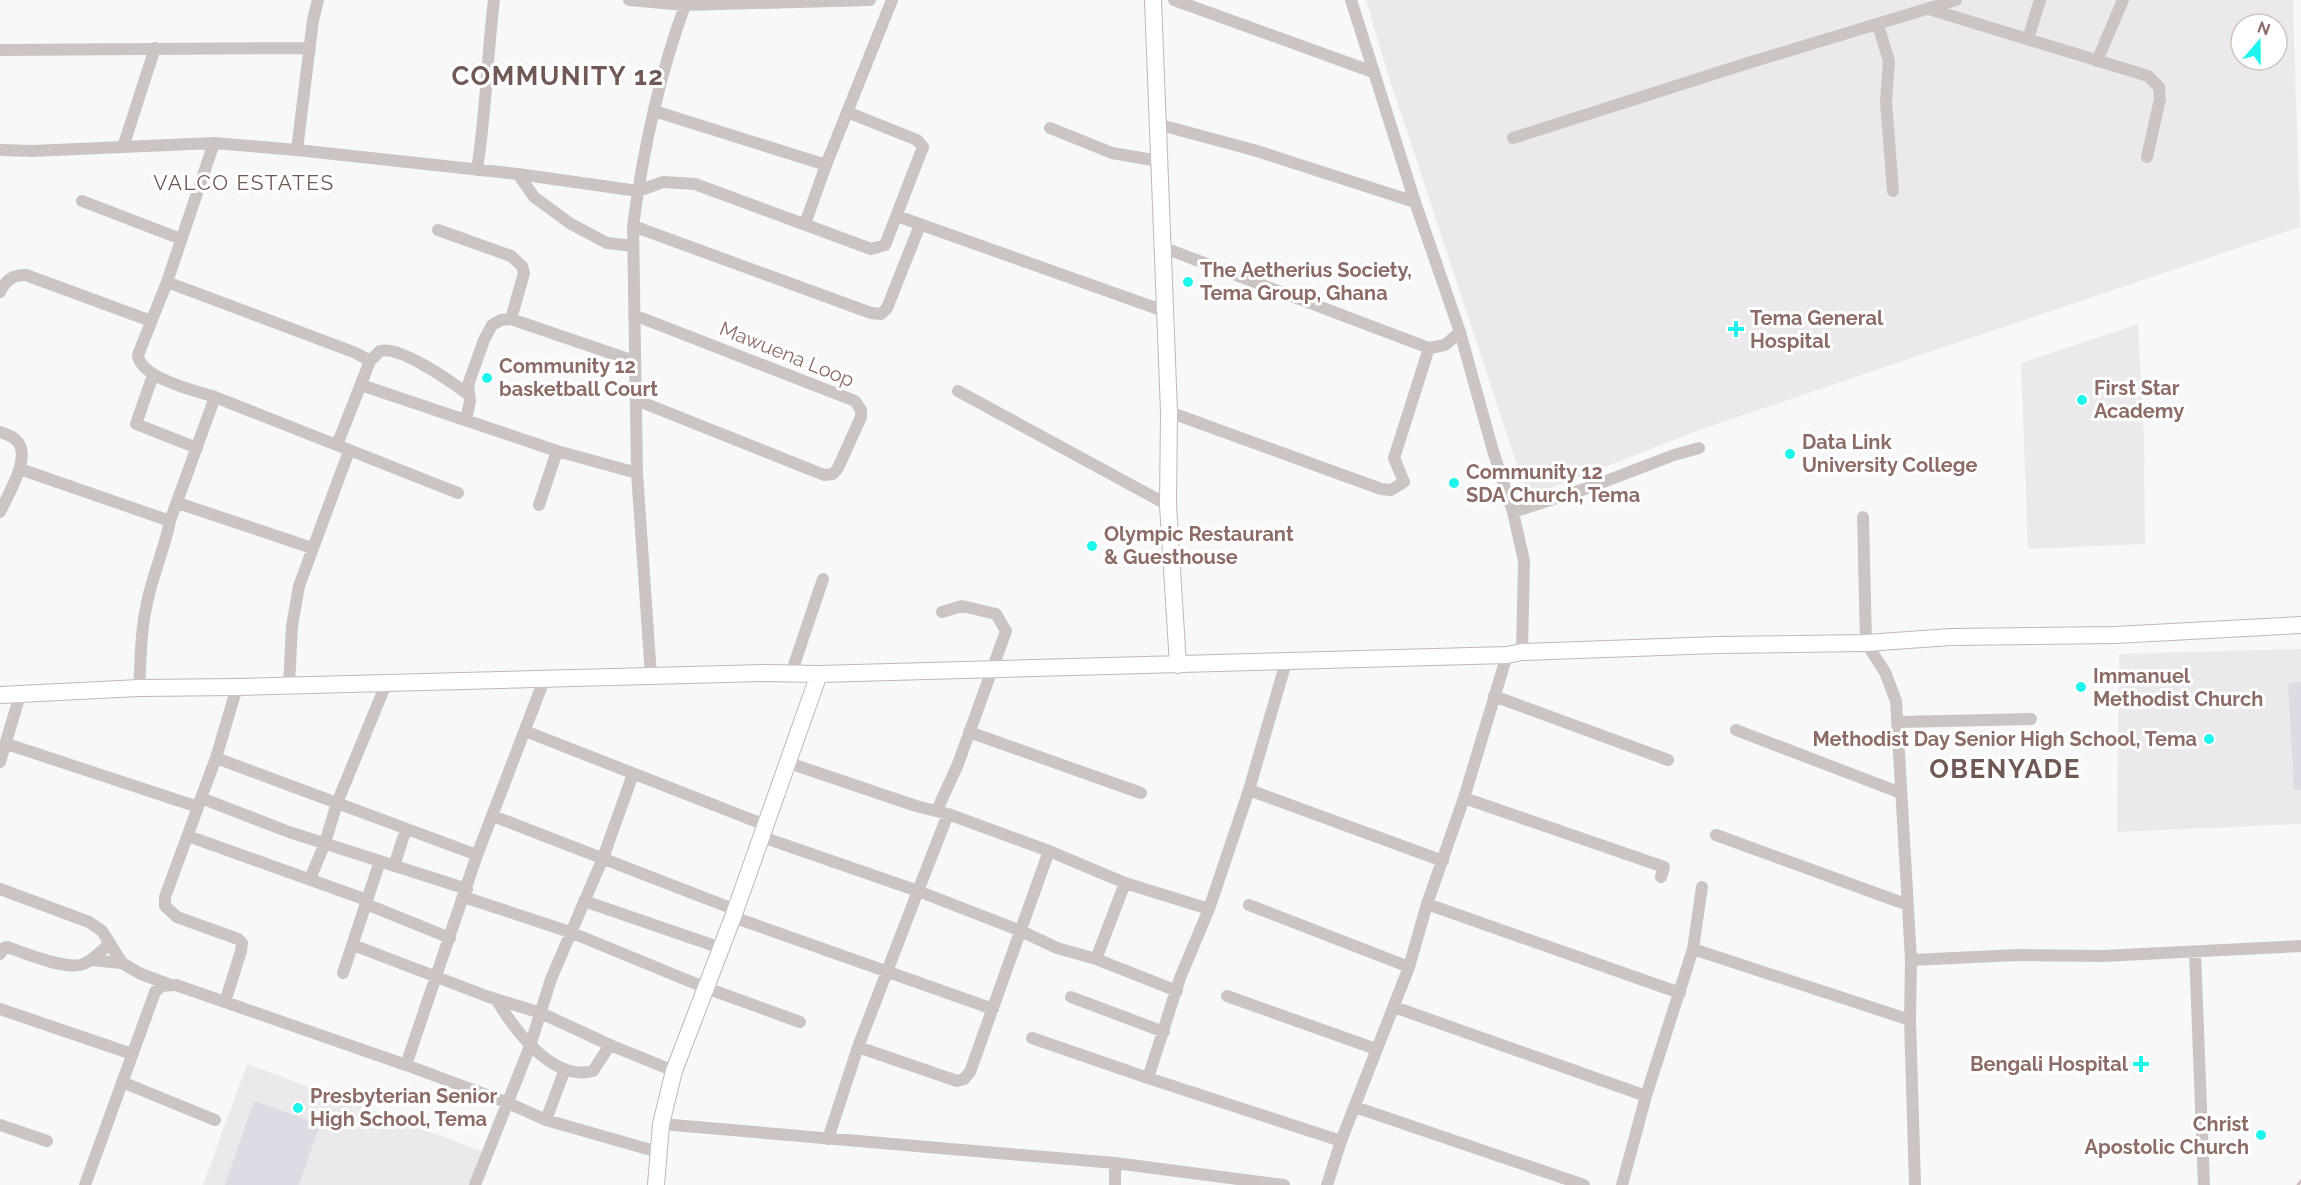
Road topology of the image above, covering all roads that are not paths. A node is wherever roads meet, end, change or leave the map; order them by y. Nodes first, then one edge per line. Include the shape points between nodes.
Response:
1 (318, 0) edge
2 (494, 0) edge
3 (629, 0) edge
4 (870, 0) edge
5 (892, 0) edge
6 (1153, 0) edge
7 (1174, 0) edge
8 (1351, 0) edge
9 (1956, 0) edge
10 (2040, 0) edge
11 (2123, 0) edge
12 (830, 1) edge
13 (686, 2) edge
14 (1929, 9) junction
15 (1878, 25) junction
16 (2028, 39) junction
17 (155, 48) junction
18 (310, 48) junction
19 (0, 50) edge
20 (2097, 60) junction
21 (1373, 72) junction
22 (654, 111) junction
23 (847, 112) junction
24 (1157, 124) junction
25 (1050, 128) dead end
26 (1513, 138) dead end
27 (214, 143) junction
28 (123, 147) junction
29 (0, 150) edge
30 (297, 150) junction
31 (2147, 157) dead end
32 (1159, 161) junction
33 (826, 165) junction
34 (477, 170) junction
35 (518, 174) junction
36 (638, 191) junction
37 (1893, 191) dead end
38 (82, 201) dead end
39 (1415, 202) junction
40 (897, 216) junction
41 (805, 224) junction
42 (920, 225) junction
43 (633, 226) junction
44 (438, 230) dead end
45 (181, 239) junction
46 (633, 246) junction
47 (1162, 248) junction
48 (167, 282) junction
49 (0, 292) edge
50 (1164, 311) junction
51 (634, 315) junction
52 (511, 319) junction
53 (151, 321) junction
54 (1460, 332) junction
55 (1429, 348) junction
56 (370, 361) junction
57 (634, 361) junction
58 (153, 375) junction
59 (361, 385) junction
60 (958, 391) dead end
61 (468, 395) junction
62 (215, 397) junction
63 (636, 400) junction
64 (1169, 412) junction
65 (466, 420) junction
66 (0, 432) edge
67 (197, 448) junction
68 (343, 448) junction
69 (1699, 448) dead end
70 (557, 451) junction
71 (20, 469) junction
72 (637, 473) junction
73 (458, 493) dead end
74 (178, 503) junction
75 (539, 505) dead end
76 (1168, 505) junction
77 (0, 512) edge
78 (1513, 512) junction
79 (1863, 517) dead end
80 (170, 522) junction
81 (312, 548) junction
82 (823, 579) dead end
83 (942, 612) dead end
84 (2301, 625) edge
85 (1866, 643) junction
86 (1514, 653) junction
87 (1286, 662) junction
88 (1178, 665) junction
89 (992, 669) junction
90 (791, 674) junction
91 (819, 675) junction
92 (651, 676) junction
93 (544, 680) junction
94 (386, 684) junction
95 (289, 686) junction
96 (237, 687) junction
97 (139, 688) junction
98 (0, 695) edge
99 (20, 695) junction
100 (1494, 696) junction
101 (2031, 719) dead end
102 (1898, 722) junction
103 (1736, 730) dead end
104 (525, 731) junction
105 (969, 732) junction
106 (7, 744) junction
107 (216, 758) junction
108 (1668, 760) dead end
109 (0, 762) edge
110 (789, 762) junction
111 (633, 774) junction
112 (1249, 790) junction
113 (1141, 793) dead end
114 (1901, 793) junction
115 (1464, 798) junction
116 (200, 802) junction
117 (337, 803) junction
118 (942, 812) junction
119 (493, 816) junction
120 (406, 829) junction
121 (764, 831) junction
122 (1716, 835) dead end
123 (188, 836) junction
124 (325, 843) junction
125 (1049, 851) junction
126 (477, 855) junction
127 (603, 858) junction
128 (380, 861) junction
129 (1443, 861) junction
130 (394, 866) junction
131 (1661, 877) dead end
132 (310, 879) junction
133 (1125, 883) junction
134 (1702, 887) dead end
135 (0, 888) edge
136 (918, 891) junction
137 (465, 893) junction
138 (584, 901) junction
139 (367, 902) junction
140 (1427, 904) junction
141 (1249, 905) dead end
142 (1908, 905) junction
143 (1209, 909) junction
144 (734, 913) junction
145 (1021, 931) junction
146 (570, 932) junction
147 (450, 938) junction
148 (110, 943) junction
149 (353, 945) junction
150 (2301, 946) edge
151 (721, 948) junction
152 (1693, 950) junction
153 (2195, 952) junction
154 (0, 954) edge
155 (1096, 959) junction
156 (91, 960) junction
157 (1911, 960) junction
158 (123, 963) junction
159 (1409, 967) junction
160 (888, 971) junction
161 (343, 973) dead end
162 (437, 977) junction
163 (169, 985) junction
164 (706, 988) junction
165 (1177, 991) junction
166 (1680, 993) junction
167 (1227, 996) dead end
168 (1071, 997) dead end
169 (496, 999) junction
170 (225, 1002) junction
171 (1394, 1007) junction
172 (0, 1009) edge
173 (993, 1009) junction
174 (541, 1013) junction
175 (1910, 1020) junction
176 (800, 1022) dead end
177 (1164, 1032) junction
178 (1032, 1038) dead end
179 (610, 1045) junction
180 (530, 1046) junction
181 (858, 1047) junction
182 (1376, 1049) junction
183 (132, 1054) junction
184 (406, 1065) junction
185 (565, 1069) junction
186 (674, 1071) junction
187 (1148, 1078) junction
188 (122, 1082) junction
189 (1646, 1096) junction
190 (508, 1103) junction
191 (1355, 1107) junction
192 (215, 1120) dead end
193 (546, 1120) junction
194 (661, 1124) junction
195 (0, 1125) edge
196 (828, 1139) junction
197 (47, 1141) dead end
198 (1341, 1141) junction
199 (658, 1152) junction
200 (1115, 1163) junction
201 (85, 1185) edge
202 (475, 1185) edge
203 (656, 1185) edge
204 (1115, 1185) edge
205 (1284, 1185) edge
206 (1327, 1185) edge
207 (1584, 1185) edge
208 (1622, 1185) edge
209 (1915, 1185) edge
210 (2204, 1185) edge

1 - 18 street
2 - 34 street
3 - 13 street
4 - 12 street
5 - 23 street
6 - 24 street
7 - 21 street
8 - 21 street
9 - 14 street
10 - 16 street
11 - 20 street
12 - 13 street
13 - 22 street
14 - 15 street
14 - 16 street
15 - 26 street
15 - 37 street via 1889,61 1886,102
16 - 20 street
17 - 18 street
17 - 19 street
17 - 28 street
18 - 30 street
20 - 31 street via 2148,76 2159,87 2160,99
21 - 39 street
22 - 33 street
22 - 36 street
23 - 33 street
23 - 40 street via 916,140 923,147
24 - 32 street
24 - 39 street via 1257,151
25 - 32 street via 1112,153
27 - 28 street
27 - 30 street
27 - 45 street
28 - 29 street
30 - 34 street
32 - 47 street
33 - 41 street
34 - 35 street
35 - 36 street
35 - 46 street via 534,197 571,224 607,243
36 - 41 street via 663,182 695,184
36 - 43 street
38 - 45 street
39 - 54 street
40 - 41 street via 885,245 871,249
40 - 42 street
42 - 43 street via 888,308 881,314
42 - 50 street
43 - 46 street
44 - 52 street via 518,261 524,273
45 - 48 street
46 - 51 street
47 - 50 street
47 - 55 street
48 - 53 street
48 - 56 street
49 - 53 street via 8,279 26,275
50 - 64 street
51 - 57 street
51 - 63 street, Mawuena Loop via 855,400 861,417 838,468 833,474 824,475
52 - 57 street
52 - 61 street via 492,325 470,375
53 - 58 street via 138,355 143,367
54 - 55 street via 1445,345
54 - 78 street
55 - 64 street via 1394,458 1404,482 1391,490
56 - 59 street
56 - 61 street via 380,351 391,351 428,366
57 - 63 street
58 - 62 street
58 - 67 street via 136,424
59 - 65 street
59 - 68 street
60 - 76 street
61 - 65 street
62 - 67 street
62 - 68 street
63 - 72 street
64 - 76 street
65 - 70 street
66 - 71 street via 17,440 22,448
67 - 74 street
68 - 73 street
68 - 81 street
69 - 78 street
70 - 72 street
70 - 75 street
71 - 77 street
71 - 80 street
72 - 92 street
74 - 80 street
74 - 81 street
76 - 88 street
78 - 86 street via 1524,561
79 - 85 street
80 - 97 street via 146,604
81 - 95 street via 299,586 292,626
82 - 90 street
83 - 89 street via 962,606 996,614 1006,631
84 - 85 street
85 - 86 street
85 - 102 street via 1894,693
86 - 87 street
86 - 100 street
87 - 88 street
87 - 112 street
88 - 89 street
89 - 91 street
89 - 105 street
90 - 91 street
90 - 92 street
91 - 110 street
92 - 93 street
93 - 94 street
93 - 104 street
94 - 95 street
94 - 117 street
95 - 96 street
96 - 97 street
96 - 107 street
97 - 99 street
98 - 99 street
99 - 106 street
100 - 108 street
100 - 115 street
101 - 102 street
102 - 114 street
103 - 114 street
104 - 111 street
104 - 119 street
105 - 113 street
105 - 118 street
106 - 109 street
106 - 116 street
107 - 116 street
107 - 117 street
110 - 118 street
110 - 121 street
111 - 121 street
111 - 127 street
112 - 129 street
112 - 143 street
114 - 142 street
115 - 129 street
115 - 131 street via 1664,867
116 - 123 street
116 - 124 street
117 - 120 street
117 - 124 street
118 - 125 street
118 - 136 street
119 - 126 street
119 - 127 street
120 - 126 street
120 - 130 street
121 - 136 street
121 - 144 street
122 - 142 street
123 - 132 street
123 - 170 street via 165,906 177,917 242,943
124 - 128 street
124 - 132 street
125 - 133 street
125 - 145 street
126 - 137 street
127 - 138 street
127 - 144 street
128 - 130 street
128 - 139 street
129 - 140 street
130 - 137 street
132 - 139 street
133 - 143 street
133 - 155 street
134 - 152 street
135 - 148 street via 89,922
136 - 145 street
136 - 160 street
137 - 146 street
137 - 147 street
138 - 146 street
138 - 151 street
139 - 147 street
139 - 149 street
140 - 159 street
140 - 166 street
141 - 159 street
142 - 157 street
143 - 165 street
144 - 151 street
144 - 160 street
145 - 155 street via 1057,948
145 - 173 street
146 - 164 street
146 - 174 street
147 - 162 street
148 - 156 street
148 - 158 street
149 - 161 street
149 - 162 street
150 - 153 street
151 - 164 street
152 - 166 street
152 - 175 street
153 - 157 street
153 - 210 street
154 - 156 street via 7,947 48,961 81,965
155 - 165 street
156 - 158 street
157 - 175 street
158 - 163 street
159 - 171 street
160 - 173 street
160 - 181 street
162 - 169 street
162 - 184 street
163 - 170 street
163 - 183 street via 160,986 155,992
164 - 176 street
164 - 186 street
165 - 177 street
166 - 189 street
167 - 182 street
168 - 177 street
169 - 174 street
169 - 180 street
170 - 184 street
171 - 182 street
171 - 189 street
172 - 183 street
173 - 181 street via 970,1072 957,1081
174 - 179 street
174 - 180 street
175 - 209 street
177 - 187 street
178 - 187 street
179 - 185 street via 593,1071 583,1074
179 - 186 street
180 - 185 street
180 - 190 street
181 - 196 street
182 - 191 street
183 - 188 street
184 - 190 street
185 - 193 street
186 - 194 street
187 - 198 street
188 - 192 street
188 - 201 street
189 - 208 street
190 - 193 street
190 - 202 street
191 - 198 street
191 - 207 street
193 - 199 street
194 - 196 street
194 - 199 street
195 - 197 street
196 - 200 street
198 - 206 street
199 - 203 street
200 - 204 street
200 - 205 street

